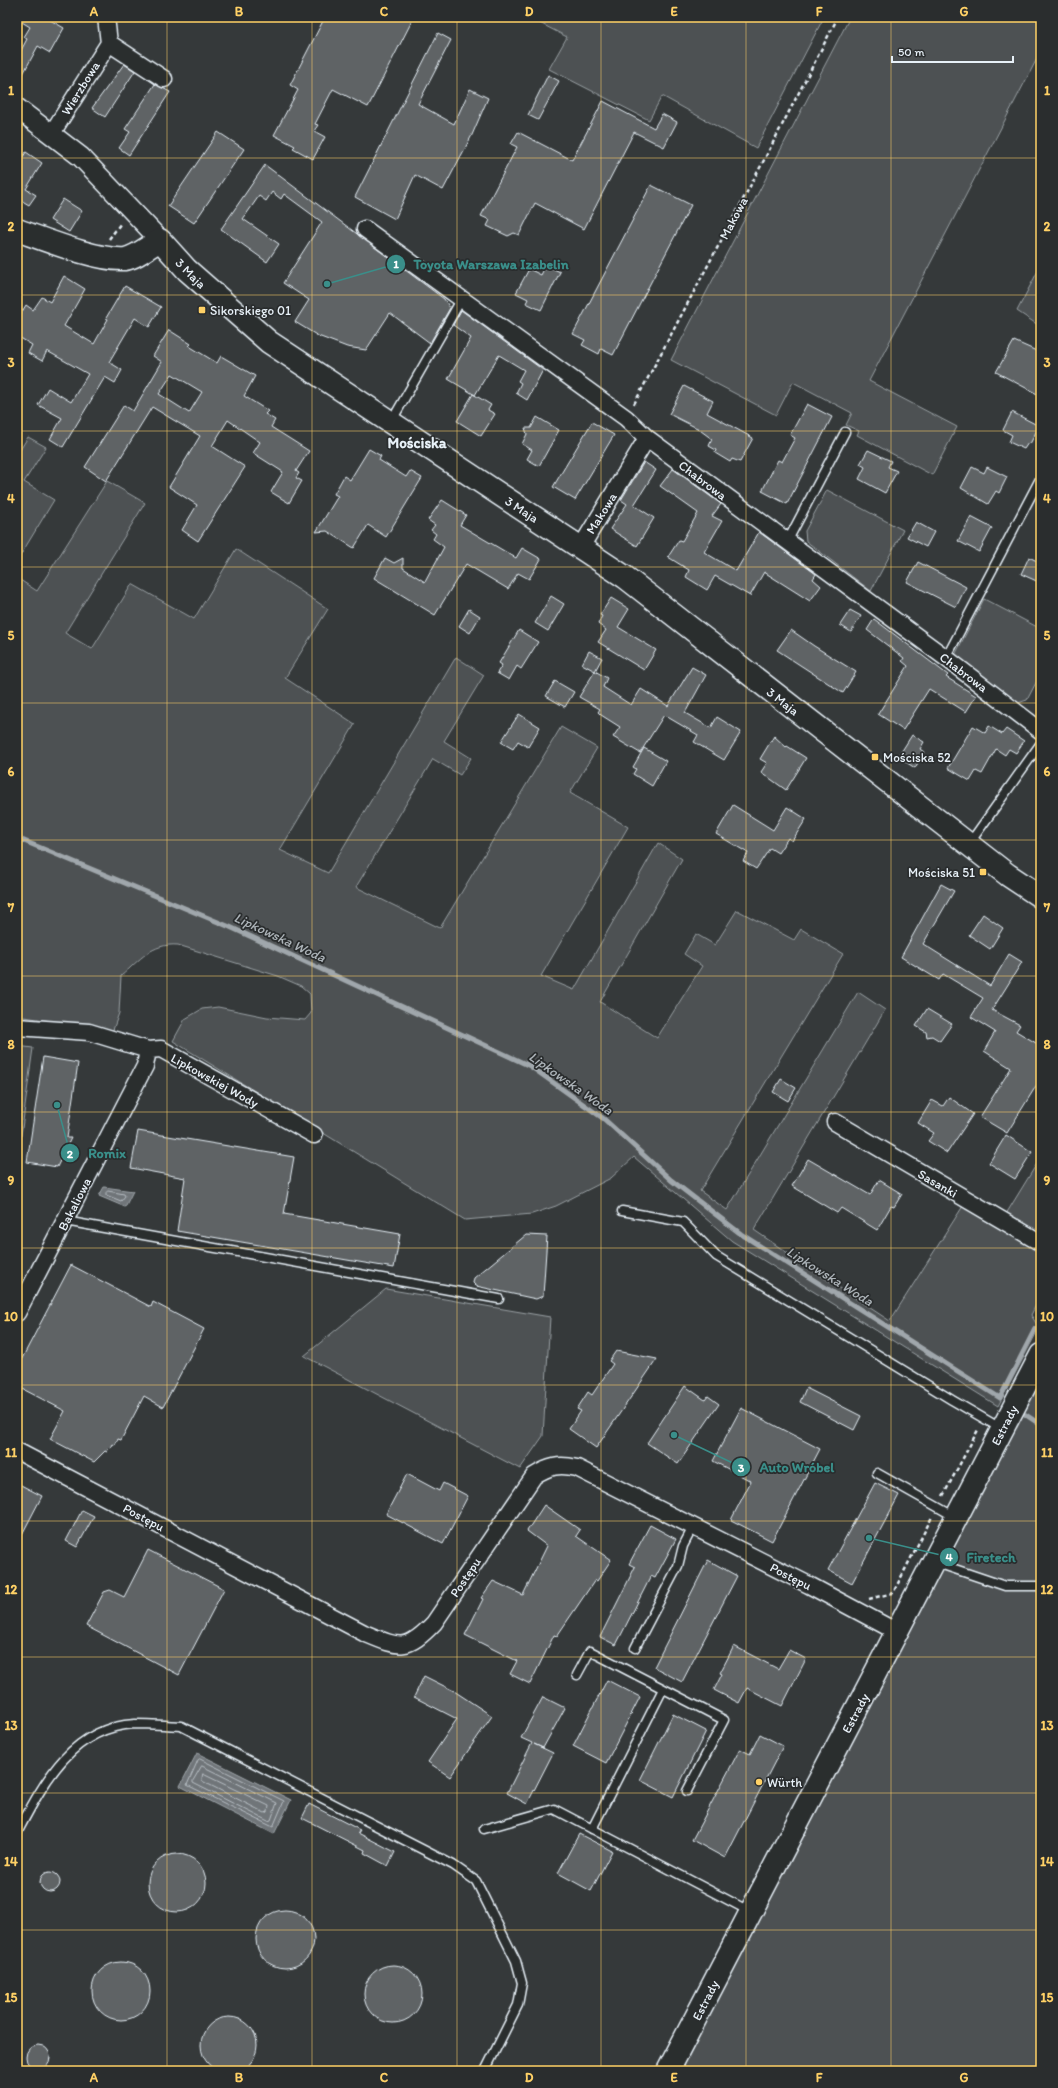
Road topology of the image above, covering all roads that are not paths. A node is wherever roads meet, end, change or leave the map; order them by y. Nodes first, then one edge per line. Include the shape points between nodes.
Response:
1 (106, 17) edge
2 (109, 43) junction
3 (164, 79) dead end
4 (17, 108) edge
5 (52, 133) junction
6 (365, 229) dead end
7 (17, 230) edge
8 (160, 240) junction
9 (461, 300) junction
10 (391, 422) junction
11 (845, 432) dead end
12 (647, 438) junction
13 (1041, 477) edge
14 (786, 542) junction
15 (580, 547) junction
16 (946, 658) junction
17 (1041, 731) edge
18 (1041, 743) edge
19 (968, 844) junction
20 (1041, 897) edge
21 (17, 1027) edge
22 (148, 1050) junction
23 (834, 1122) dead end
24 (314, 1135) dead end
25 (622, 1211) dead end
26 (65, 1221) junction
27 (1041, 1244) edge
28 (499, 1299) dead end
29 (17, 1313) edge
30 (1041, 1355) edge
31 (993, 1429) junction
32 (17, 1451) edge
33 (877, 1473) dead end
34 (957, 1518) junction
35 (693, 1527) junction
36 (934, 1562) junction
37 (1041, 1586) edge
38 (897, 1632) junction
39 (635, 1648) dead end
40 (577, 1675) dead end
41 (664, 1689) junction
42 (687, 1791) dead end
43 (484, 1829) dead end
44 (592, 1829) junction
45 (17, 1833) edge
46 (751, 1912) junction
47 (485, 2071) edge
48 (668, 2071) edge

1 - 2 street
2 - 3 street
2 - 5 street, Wierzbowa
4 - 5 street, 3 Maja
5 - 8 street, 3 Maja via 81,157
6 - 9 street, Chabrowa
7 - 8 main road via 56,244 109,258 131,257
8 - 10 main road, 3 Maja via 193,276 269,342
9 - 10 lane
9 - 12 street, Chabrowa via 626,418
10 - 15 main road, 3 Maja
11 - 14 lane
12 - 14 street, Chabrowa
12 - 15 street, Makowa
13 - 16 lane
14 - 16 street, Chabrowa
15 - 19 main road, 3 Maja via 625,577
16 - 17 street, Chabrowa
18 - 19 lane
19 - 20 main road, 3 Maja
21 - 22 street, Lipkowskiej Wody via 89,1032
22 - 24 street, Lipkowskiej Wody via 161,1049
22 - 26 street, Bakaliowa via 145,1066
23 - 27 street, Sasanki
25 - 31 lane via 683,1222 716,1256 952,1400
26 - 28 lane
26 - 29 street, Bakaliowa
30 - 31 main road, Estrady
31 - 34 main road, Estrady
32 - 35 street, Postępu via 364,1633 402,1645 418,1640 434,1622 534,1476 544,1469 562,1465 576,1468
33 - 34 lane
34 - 36 main road, Estrady
35 - 38 street, Postępu
35 - 39 lane via 683,1546 678,1566
36 - 37 lane via 1005,1586
36 - 38 main road, Estrady
38 - 46 main road, Estrady
40 - 41 lane via 590,1651
41 - 42 lane via 724,1720
41 - 44 lane
43 - 44 lane via 554,1809
44 - 46 lane
45 - 47 lane via 50,1775 74,1747 93,1735 133,1724 181,1726 188,1729 453,1865 476,1881 516,1960 522,1983 518,2005
46 - 48 main road, Estrady

